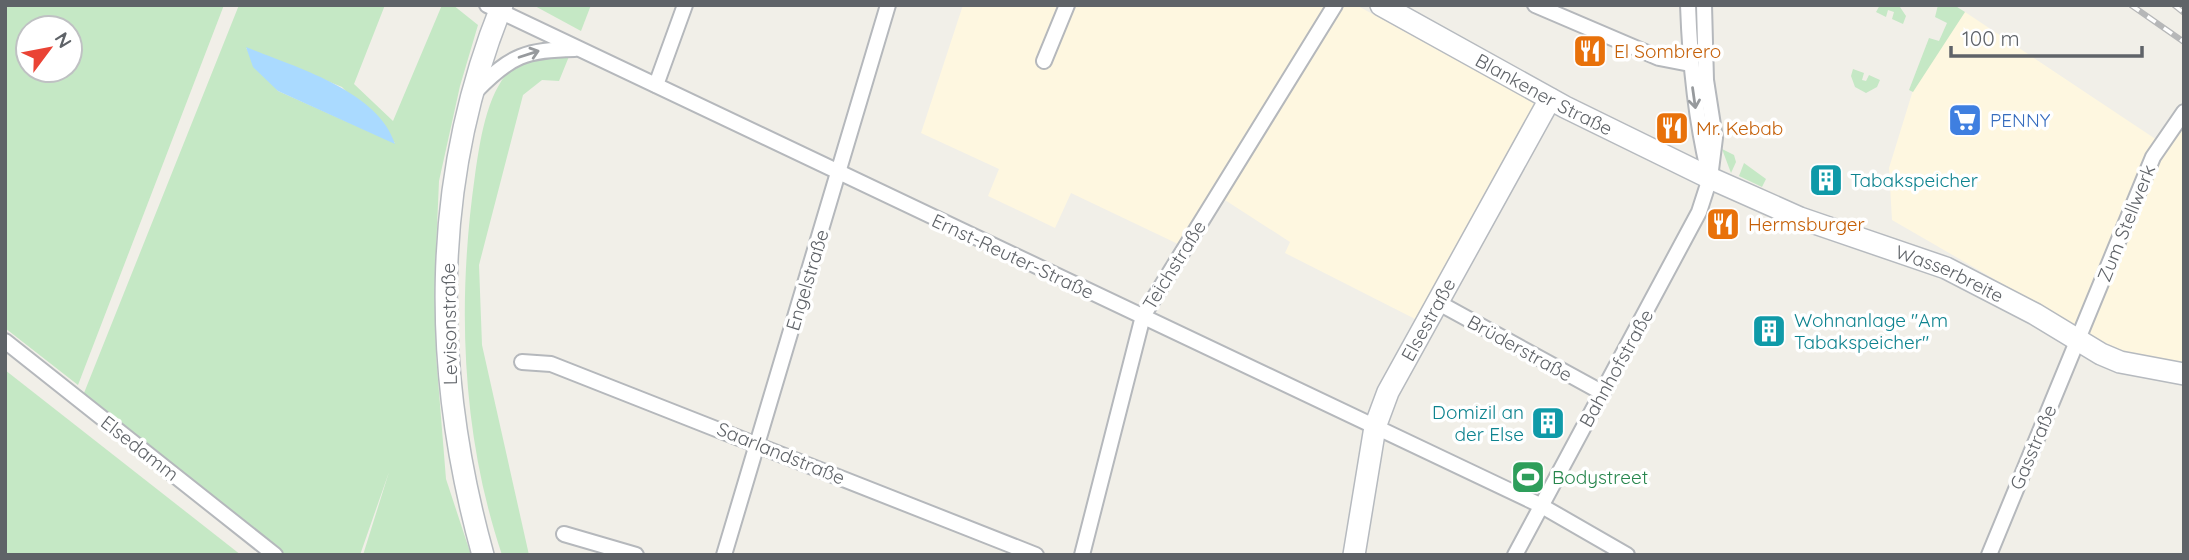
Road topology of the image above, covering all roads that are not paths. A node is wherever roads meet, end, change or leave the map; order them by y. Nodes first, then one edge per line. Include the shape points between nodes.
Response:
1 (685, 5) edge
2 (888, 5) edge
3 (1067, 5) edge
4 (1335, 5) edge
5 (1381, 5) edge
6 (1535, 5) edge
7 (1688, 5) edge
8 (1704, 5) edge
9 (496, 7) edge
10 (580, 49) junction
11 (1044, 61) dead end
12 (1690, 64) junction
13 (656, 85) junction
14 (475, 92) junction
15 (1550, 99) junction
16 (2184, 112) edge
17 (840, 173) junction
18 (1710, 178) junction
19 (1437, 302) junction
20 (1143, 316) junction
21 (2079, 340) junction
22 (5, 341) edge
23 (522, 362) dead end
24 (2184, 374) edge
25 (1603, 393) junction
26 (1375, 427) junction
27 (757, 443) junction
28 (1540, 505) junction
29 (564, 534) dead end
30 (275, 555) edge
31 (483, 555) edge
32 (636, 555) edge
33 (724, 555) edge
34 (1037, 555) edge
35 (1082, 555) edge
36 (1354, 555) edge
37 (1516, 555) edge
38 (1628, 555) edge
39 (1989, 555) edge

1 - 13 street
2 - 17 street, Engelstraße
3 - 11 street
4 - 20 street, Teichstraße
5 - 15 main road, Blankener Straße
6 - 12 street via 1659,58
7 - 12 street
8 - 18 street, Bahnhofstraße via 1706,80 1715,138
9 - 10 street, Ernst-Reuter-Straße
9 - 14 main road, Levisonstraße
10 - 13 street, Ernst-Reuter-Straße
14 -> 10 street via 509,61 533,50
12 -> 18 street
13 - 17 street, Ernst-Reuter-Straße
14 - 31 main road, Levisonstraße via 455,172 446,267 450,404
15 - 18 main road, Blankener Straße
15 - 19 main road, Elsestraße
16 - 21 street, Zum Stellwerk via 2153,157
17 - 20 street, Ernst-Reuter-Straße
17 - 27 street, Engelstraße
18 - 21 main road, Wasserbreite via 1800,218 1946,268
18 - 25 street, Bahnhofstraße via 1699,212
19 - 25 street, Brüderstraße
19 - 26 main road, Elsestraße via 1388,392
20 - 26 street, Ernst-Reuter-Straße
20 - 35 street, Teichstraße
21 - 24 main road, Wasserbreite via 2120,362
21 - 39 street, Gasstraße
22 - 30 street, Elsedamm
23 - 27 street, Saarlandstraße via 551,364
25 - 28 street, Bahnhofstraße
26 - 28 street, Ernst-Reuter-Straße
26 - 36 main road, Elsestraße
27 - 33 street, Engelstraße
27 - 34 street, Saarlandstraße
28 - 37 street, Bahnhofstraße
28 - 38 street, Ernst-Reuter-Straße
29 - 32 street

